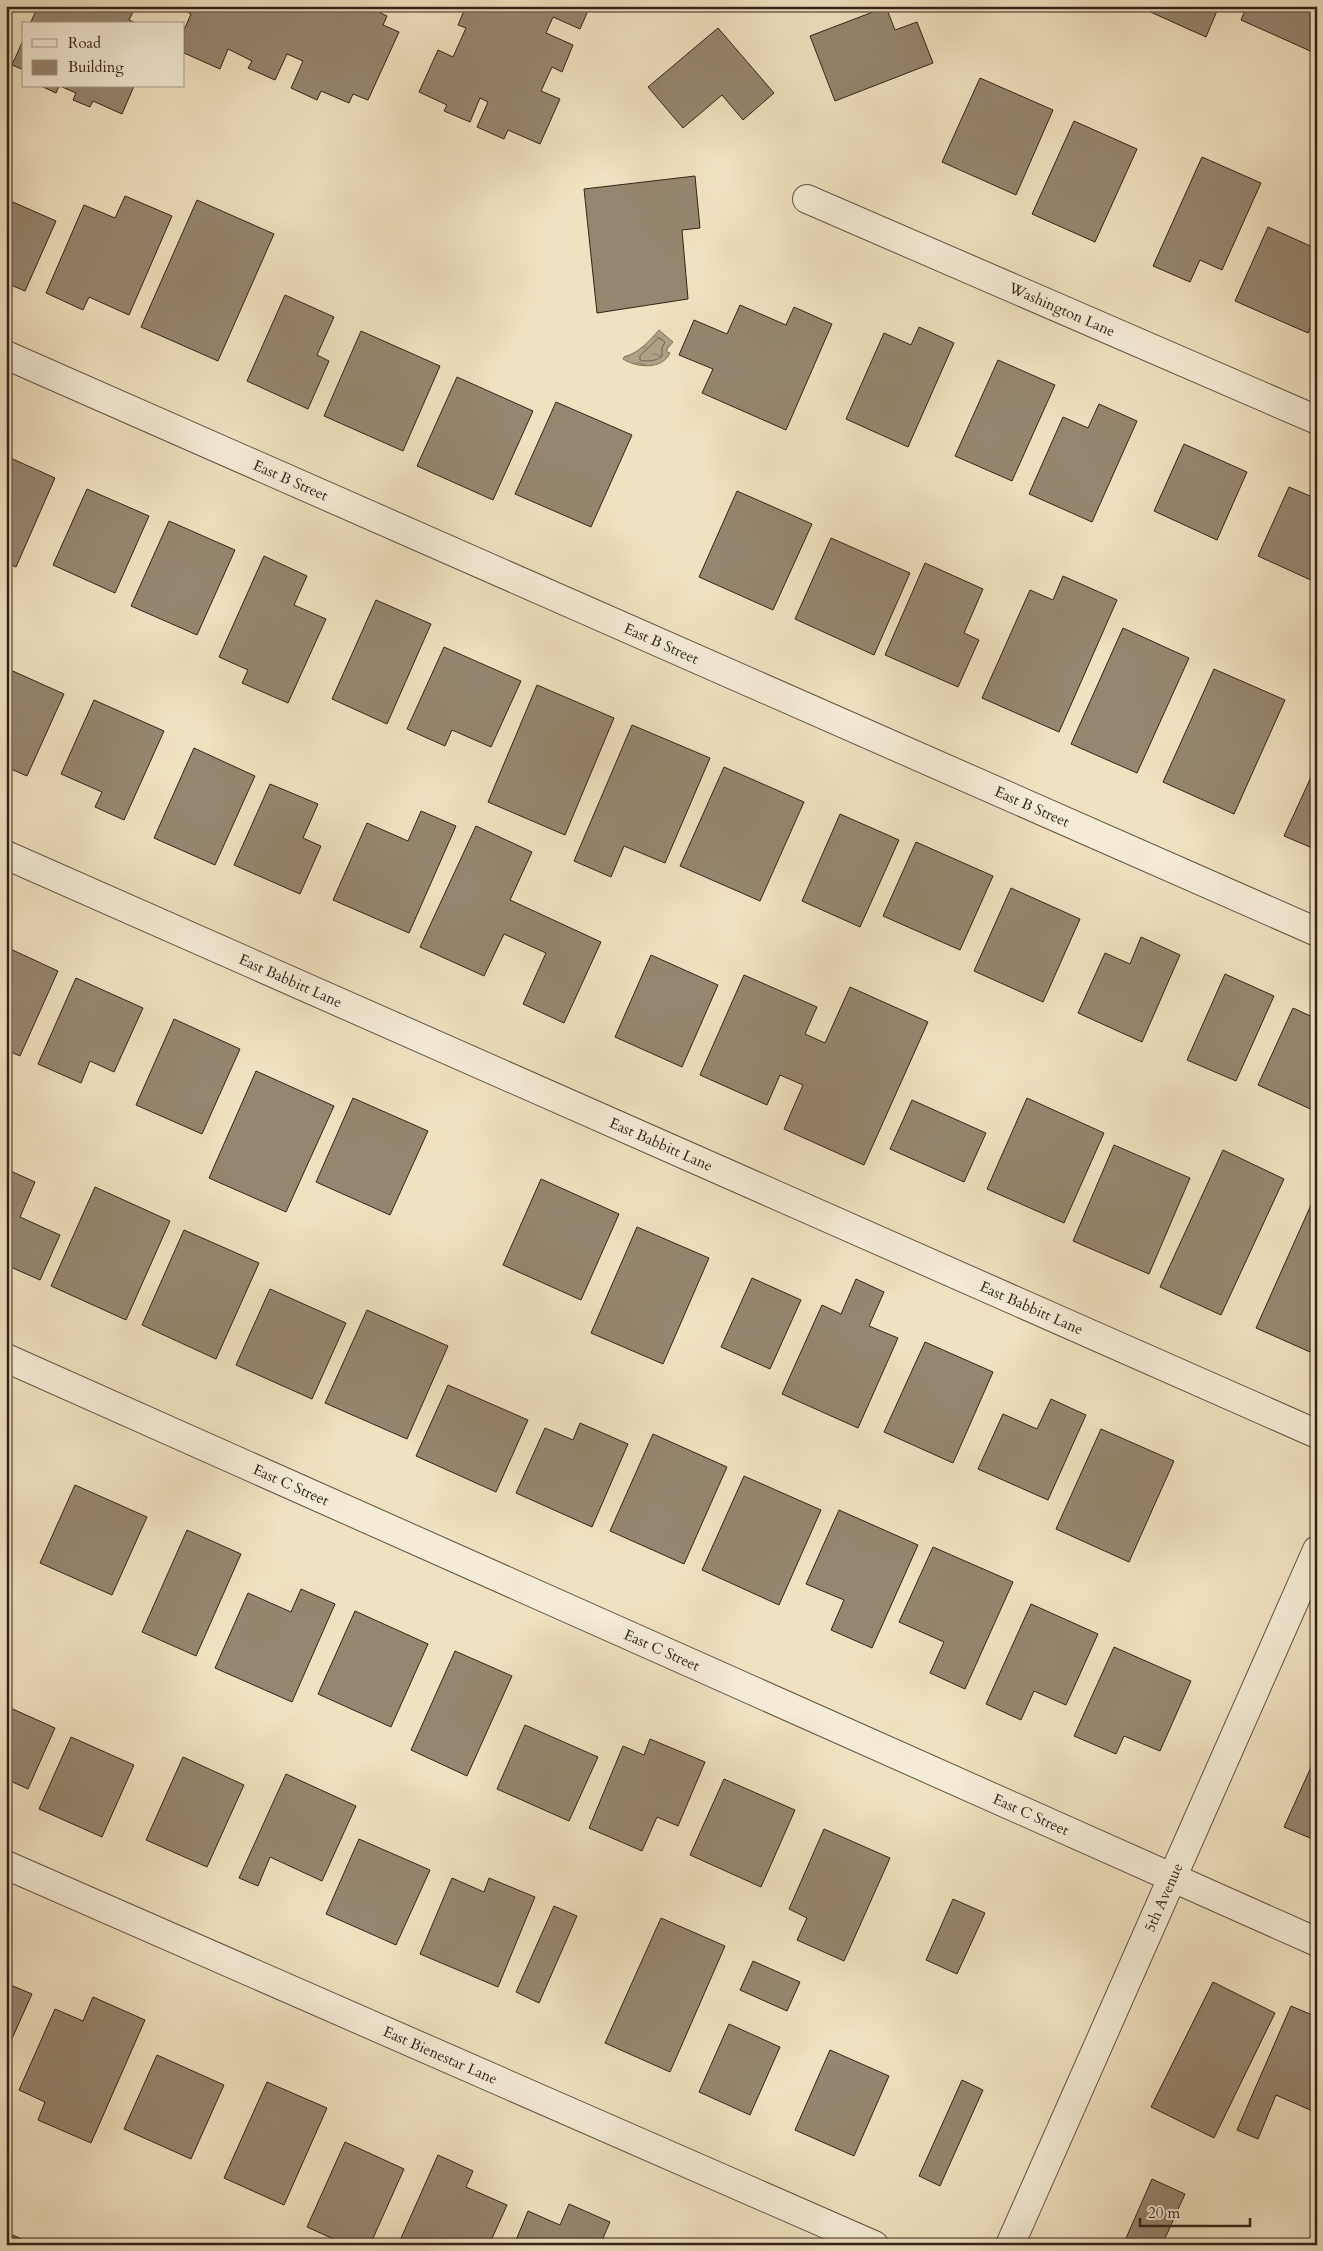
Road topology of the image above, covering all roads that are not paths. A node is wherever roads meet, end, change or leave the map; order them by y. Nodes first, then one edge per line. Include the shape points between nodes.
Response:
1 (807, 199) dead end
2 (6, 354) edge
3 (1317, 420) edge
4 (6, 855) edge
5 (1317, 932) edge
6 (6, 1358) edge
7 (1317, 1434) edge
8 (1317, 1550) edge
9 (6, 1865) edge
10 (1171, 1877) junction
11 (1317, 1942) edge
12 (874, 2245) edge
13 (1010, 2245) edge

1 - 3 street, Washington Lane
2 - 5 street, East B Street
4 - 7 street, East Babbitt Lane
6 - 10 street, East C Street
8 - 10 street, 5th Avenue
9 - 12 street, East Bienestar Lane
10 - 11 street, East C Street
10 - 13 street, 5th Avenue

